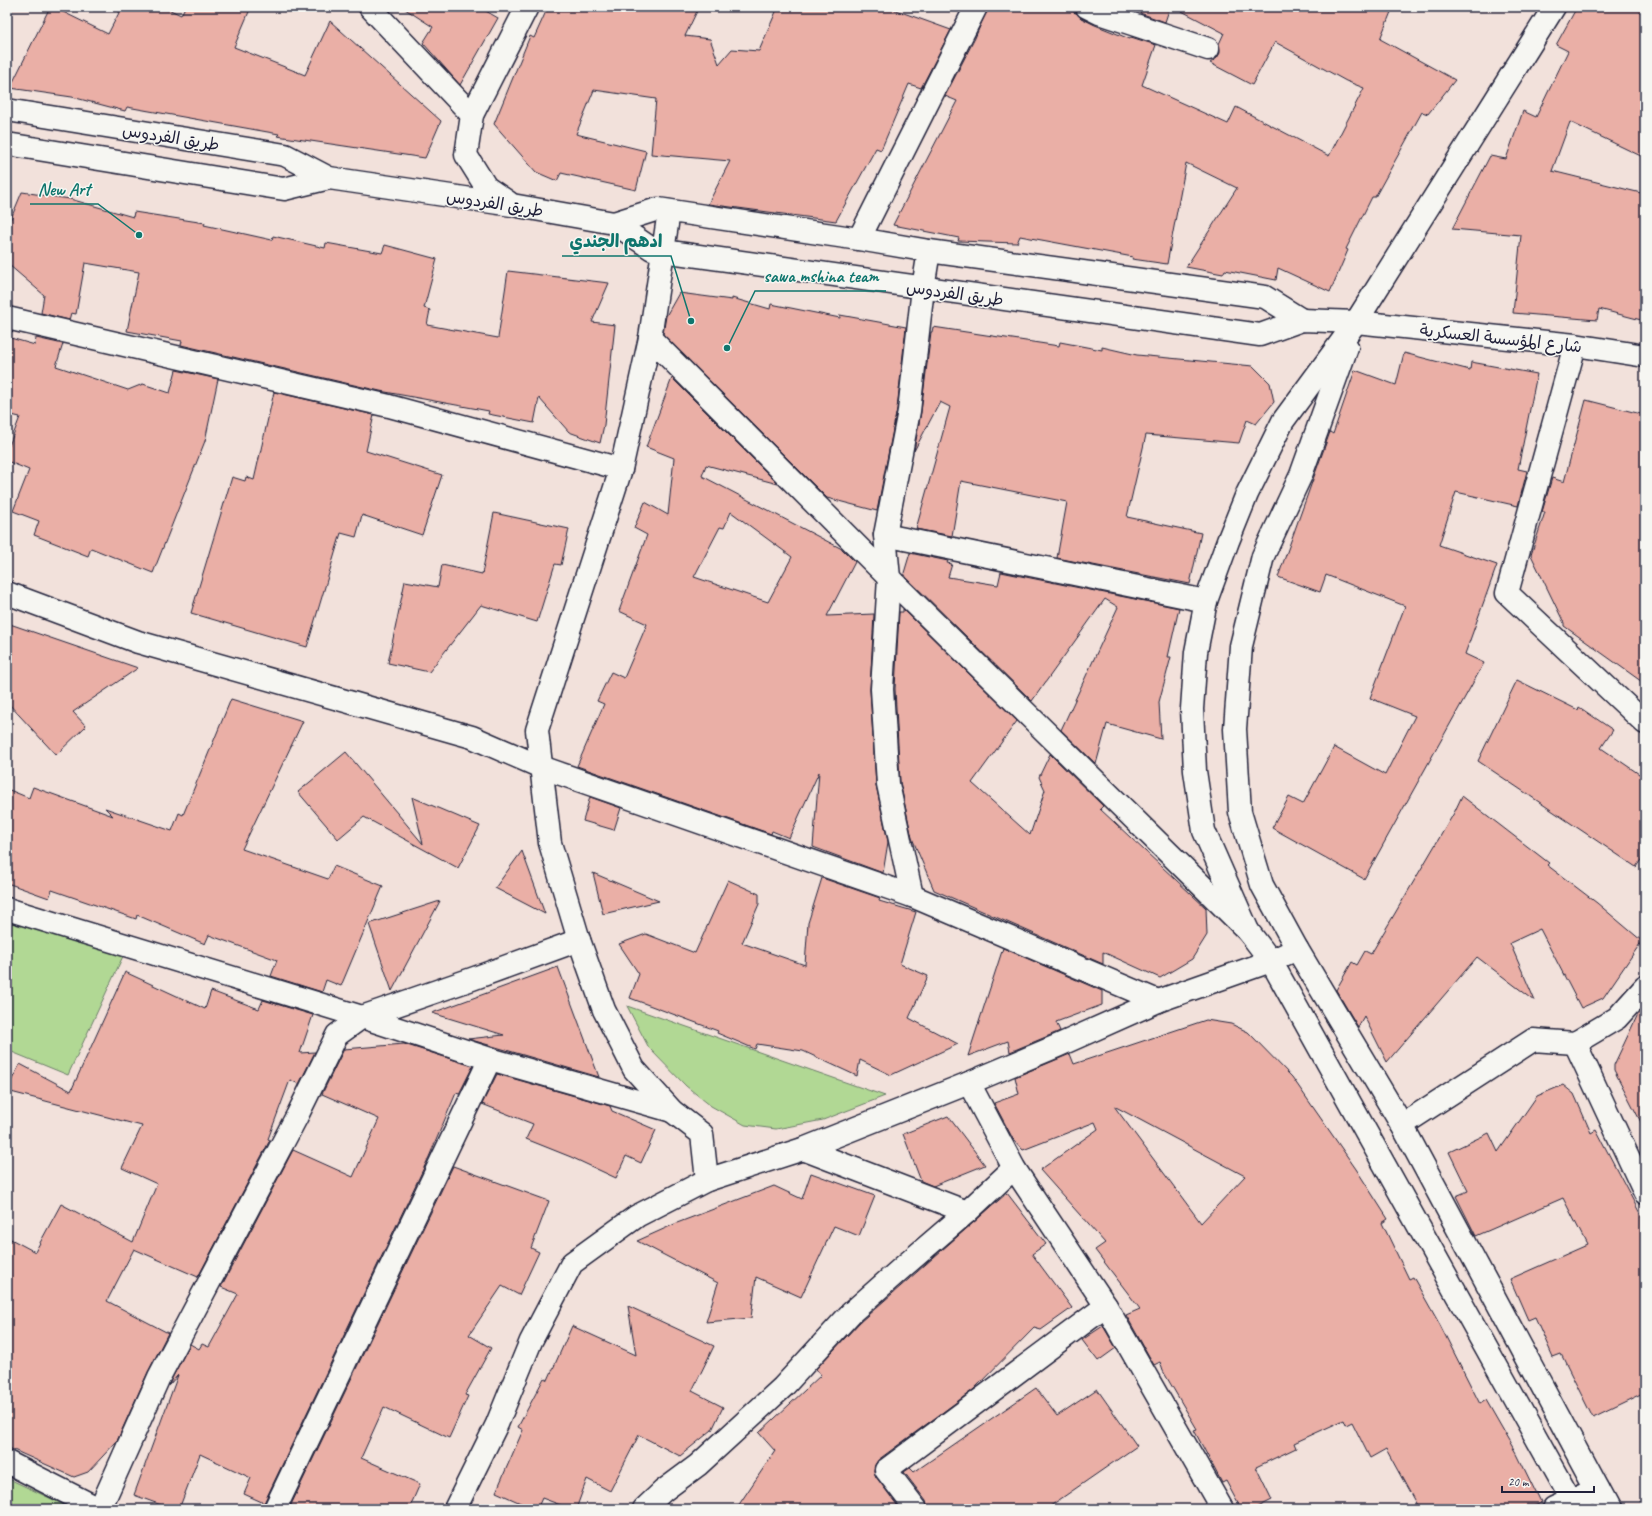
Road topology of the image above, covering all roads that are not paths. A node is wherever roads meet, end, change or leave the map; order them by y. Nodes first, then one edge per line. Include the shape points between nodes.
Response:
1 (370, 7) edge
2 (527, 7) edge
3 (976, 7) edge
4 (1087, 7) edge
5 (1554, 7) edge
6 (1208, 49) dead end
7 (7, 110) edge
8 (472, 115) junction
9 (7, 144) edge
10 (329, 178) junction
11 (512, 205) junction
12 (669, 211) junction
13 (614, 223) junction
14 (860, 239) junction
15 (663, 251) junction
16 (929, 251) junction
17 (923, 288) junction
18 (7, 318) edge
19 (1302, 320) junction
20 (1356, 322) junction
21 (650, 338) junction
22 (1575, 346) junction
23 (1645, 356) edge
24 (621, 469) junction
25 (885, 535) junction
26 (889, 578) junction
27 (7, 594) edge
28 (1206, 601) junction
29 (1645, 723) edge
30 (541, 767) junction
31 (912, 896) junction
32 (7, 909) edge
33 (1248, 931) junction
34 (579, 940) junction
35 (1296, 949) junction
36 (1271, 961) junction
37 (1645, 987) edge
38 (1158, 1001) junction
39 (362, 1017) junction
40 (1575, 1043) junction
41 (490, 1059) junction
42 (969, 1083) junction
43 (672, 1111) junction
44 (1402, 1125) junction
45 (803, 1149) junction
46 (1014, 1168) junction
47 (707, 1180) junction
48 (1645, 1194) edge
49 (967, 1212) junction
50 (1106, 1306) junction
51 (7, 1462) edge
52 (1597, 1489) junction
53 (1567, 1506) edge
54 (100, 1509) edge
55 (275, 1509) edge
56 (455, 1509) edge
57 (644, 1509) edge
58 (916, 1509) edge
59 (1222, 1509) edge
60 (1608, 1509) edge

1 - 8 street
2 - 8 street
3 - 14 street
4 - 6 street
5 - 20 street
7 - 10 street, طريق الفردوس via 285,155
8 - 11 street via 466,155 486,187
9 - 10 street, طريق الفردوس via 284,189
10 - 11 street, طريق الفردوس
11 - 13 street, طريق الفردوس
12 - 13 street, طريق الفردوس via 658,209
12 - 14 street, طريق الفردوس
12 - 15 street
13 - 15 street, طريق الفردوس via 652,249
14 - 16 street, طريق الفردوس
15 - 17 street, طريق الفردوس
15 - 21 street
16 - 17 street
16 - 19 street, طريق الفردوس via 1265,296
17 - 19 street, طريق الفردوس via 1260,335
17 - 25 street via 909,411
18 - 24 street via 389,406
19 - 20 street, طريق الفردوس
20 - 22 street, شارع المؤسسة العسكرية
20 - 28 street via 1283,422 1247,494
20 - 35 street via 1301,475 1263,556 1241,646 1235,729 1240,812 1262,885
21 - 24 street
21 - 26 street
22 - 23 street, شارع المؤسسة العسكرية
22 - 29 street via 1507,593
24 - 30 street via 537,730
25 - 26 street
25 - 28 street
26 - 31 street via 882,689 888,776
26 - 33 street
27 - 30 street via 138,642 472,737
28 - 33 street via 1196,652 1192,709 1195,771 1204,831
30 - 31 street
30 - 34 street via 550,843
31 - 38 street
32 - 39 street
33 - 36 street
34 - 39 street
34 - 43 street via 604,1010 634,1069
35 - 36 street
35 - 44 street
36 - 38 street
36 - 53 street
37 - 40 street via 1617,1018
38 - 42 street
39 - 41 street
39 - 54 street via 337,1035 297,1116 159,1376
40 - 44 street via 1533,1040
40 - 48 street
41 - 43 street
41 - 55 street
42 - 45 street
42 - 46 street
43 - 47 street via 702,1134
44 - 52 street
45 - 47 street
45 - 49 street
46 - 49 street
46 - 50 street
47 - 56 street via 637,1216 572,1263 532,1341 497,1424
49 - 57 street via 851,1313 783,1387 698,1465
50 - 58 street via 886,1470
50 - 59 street
51 - 54 street
52 - 53 street
52 - 60 street

